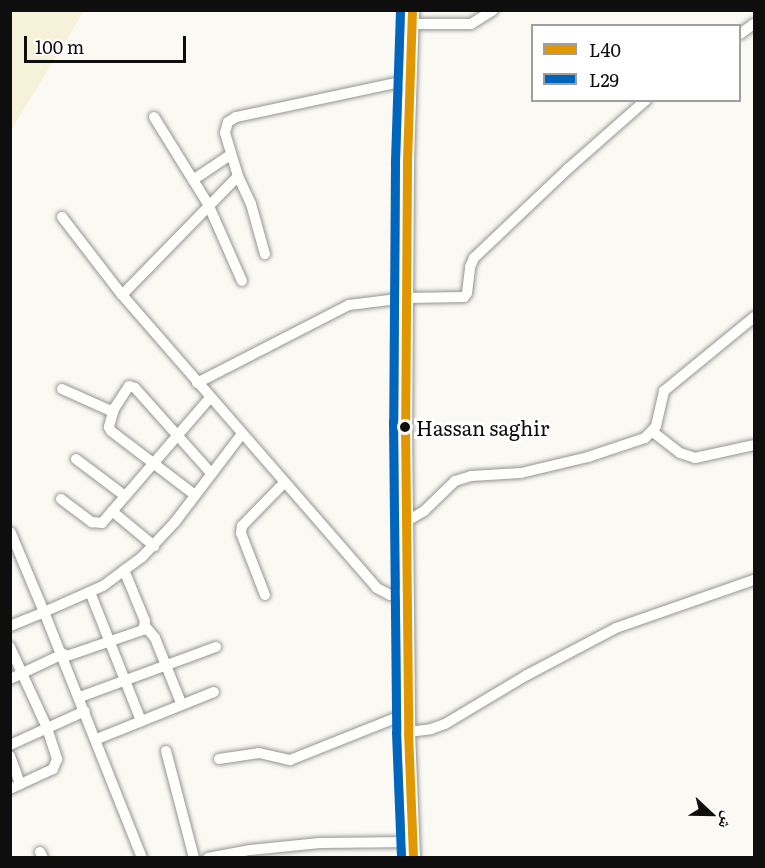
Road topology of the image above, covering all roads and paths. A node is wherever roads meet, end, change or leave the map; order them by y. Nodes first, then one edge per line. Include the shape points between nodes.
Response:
1 (491, 12) edge
2 (412, 17) edge
3 (754, 24) edge
4 (741, 33) edge
5 (410, 80) junction
6 (644, 102) edge
7 (154, 117) dead end
8 (230, 155) junction
9 (238, 176) junction
10 (193, 180) junction
11 (208, 204) junction
12 (62, 217) dead end
13 (265, 254) dead end
14 (242, 281) dead end
15 (122, 295) junction
16 (406, 298) junction
17 (754, 317) edge
18 (197, 383) junction
19 (62, 389) dead end
20 (210, 398) junction
21 (114, 409) junction
22 (653, 432) junction
23 (242, 435) junction
24 (176, 436) junction
25 (754, 445) edge
26 (76, 459) dead end
27 (152, 463) junction
28 (212, 474) junction
29 (284, 483) junction
30 (195, 495) junction
31 (125, 496) junction
32 (61, 499) dead end
33 (112, 511) junction
34 (407, 521) junction
35 (11, 533) edge
36 (154, 546) junction
37 (124, 570) junction
38 (754, 580) edge
39 (90, 592) junction
40 (408, 593) junction
41 (265, 596) dead end
42 (44, 612) junction
43 (10, 626) edge
44 (145, 626) junction
45 (109, 641) junction
46 (10, 647) edge
47 (216, 647) dead end
48 (63, 656) junction
49 (166, 666) junction
50 (23, 672) junction
51 (10, 679) edge
52 (125, 681) junction
53 (214, 692) dead end
54 (80, 698) junction
55 (182, 705) junction
56 (85, 711) junction
57 (408, 713) junction
58 (141, 721) junction
59 (47, 728) junction
60 (408, 732) junction
61 (97, 739) junction
62 (10, 745) edge
63 (166, 751) dead end
64 (10, 756) edge
65 (219, 759) dead end
66 (15, 786) edge
67 (413, 842) junction
68 (142, 858) edge
69 (194, 858) edge
70 (208, 858) edge
71 (412, 858) edge

1 - 2 street via 471,24
2 - 5 street
3 - 4 street
5 - 8 street via 236,117 225,126
5 - 16 street
6 - 16 street via 474,258 464,297
7 - 10 street
8 - 9 street
8 - 10 street
9 - 11 street
9 - 13 street via 251,204
10 - 11 street
11 - 14 street
11 - 15 street
12 - 15 street
15 - 18 street
16 - 18 street via 349,305
16 - 34 street
17 - 22 street via 664,392
18 - 20 street
19 - 21 street
20 - 23 street
20 - 24 street
21 - 24 street via 129,386 135,388
21 - 27 street via 111,431
22 - 25 street via 680,453 695,458
22 - 34 street via 588,457 521,473 471,476 455,481 424,511
23 - 28 street
23 - 29 street
24 - 27 street
24 - 28 street
26 - 31 street
27 - 30 street
27 - 31 street
28 - 30 street
29 - 40 street via 377,588 390,595
29 - 41 street via 242,526 241,533
30 - 36 street
31 - 33 street
32 - 33 street via 98,525
33 - 36 street
34 - 40 street
35 - 42 street
36 - 37 street
37 - 39 street
37 - 44 street
38 - 60 street via 616,628 445,724
39 - 42 street
39 - 45 street
40 - 57 street
42 - 43 street
42 - 48 street
44 - 45 street via 135,634
44 - 49 street via 155,638
45 - 48 street
45 - 52 street
46 - 50 street
47 - 49 street
48 - 50 street
48 - 54 street
49 - 52 street
49 - 55 street
50 - 51 street
50 - 59 street
52 - 54 street
52 - 58 street
53 - 55 street
54 - 56 street
55 - 58 street
56 - 59 street
56 - 61 street
57 - 60 street
57 - 65 street via 290,760 259,753
58 - 61 street
59 - 62 street
59 - 66 street via 56,764
60 - 67 street
61 - 68 street
63 - 69 street
64 - 66 street
67 - 70 street via 320,843
67 - 71 street

